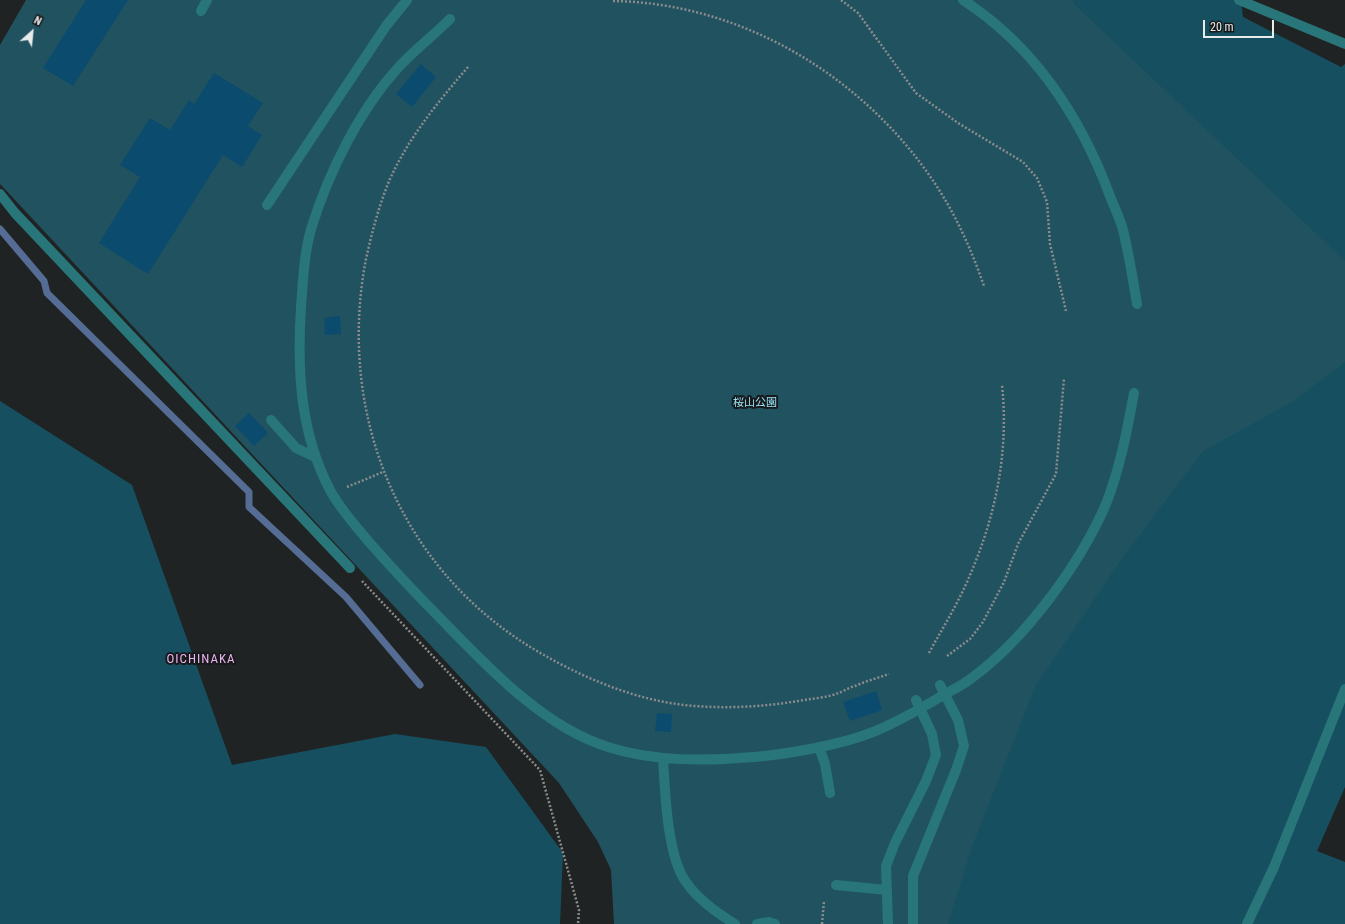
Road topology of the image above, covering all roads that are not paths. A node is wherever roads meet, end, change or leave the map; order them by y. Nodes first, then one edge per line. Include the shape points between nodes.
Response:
1 (207, 0) edge
2 (963, 0) edge
3 (1239, 0) edge
4 (404, 1) edge
5 (201, 12) dead end
6 (450, 19) dead end
7 (1345, 44) edge
8 (0, 194) edge
9 (267, 205) dead end
10 (1138, 304) dead end
11 (1134, 393) dead end
12 (271, 420) dead end
13 (314, 457) junction
14 (350, 568) road end
15 (1345, 689) edge
16 (942, 690) junction
17 (918, 704) junction
18 (819, 747) junction
19 (663, 758) junction
20 (830, 793) dead end
21 (836, 885) dead end
22 (887, 890) junction
23 (735, 924) edge
24 (757, 924) edge
25 (775, 924) edge
26 (888, 924) edge
27 (913, 924) edge
28 (1247, 924) edge

1 - 5 street
2 - 10 street via 1000,29 1027,55 1059,95 1082,130 1123,229
3 - 7 street
4 - 9 street
6 - 13 street via 397,68 375,97 351,135 326,187 311,230 303,275 299,342 302,406
8 - 14 street via 15,213
11 - 16 street via 1124,449 1106,503 1089,538 1067,573 1036,616 1002,652 973,678
12 - 13 street via 296,448
13 - 19 street via 331,493 349,519 400,577 525,699 570,730 608,747
15 - 28 street via 1274,867
16 - 17 street
16 - 27 street via 958,720 964,746 913,876
17 - 18 street via 870,733
17 - 22 street via 932,734 936,755 886,866
18 - 19 street via 758,757
18 - 20 street
19 - 23 street via 671,837 685,882 718,914
21 - 22 street
22 - 26 street
24 - 25 street

